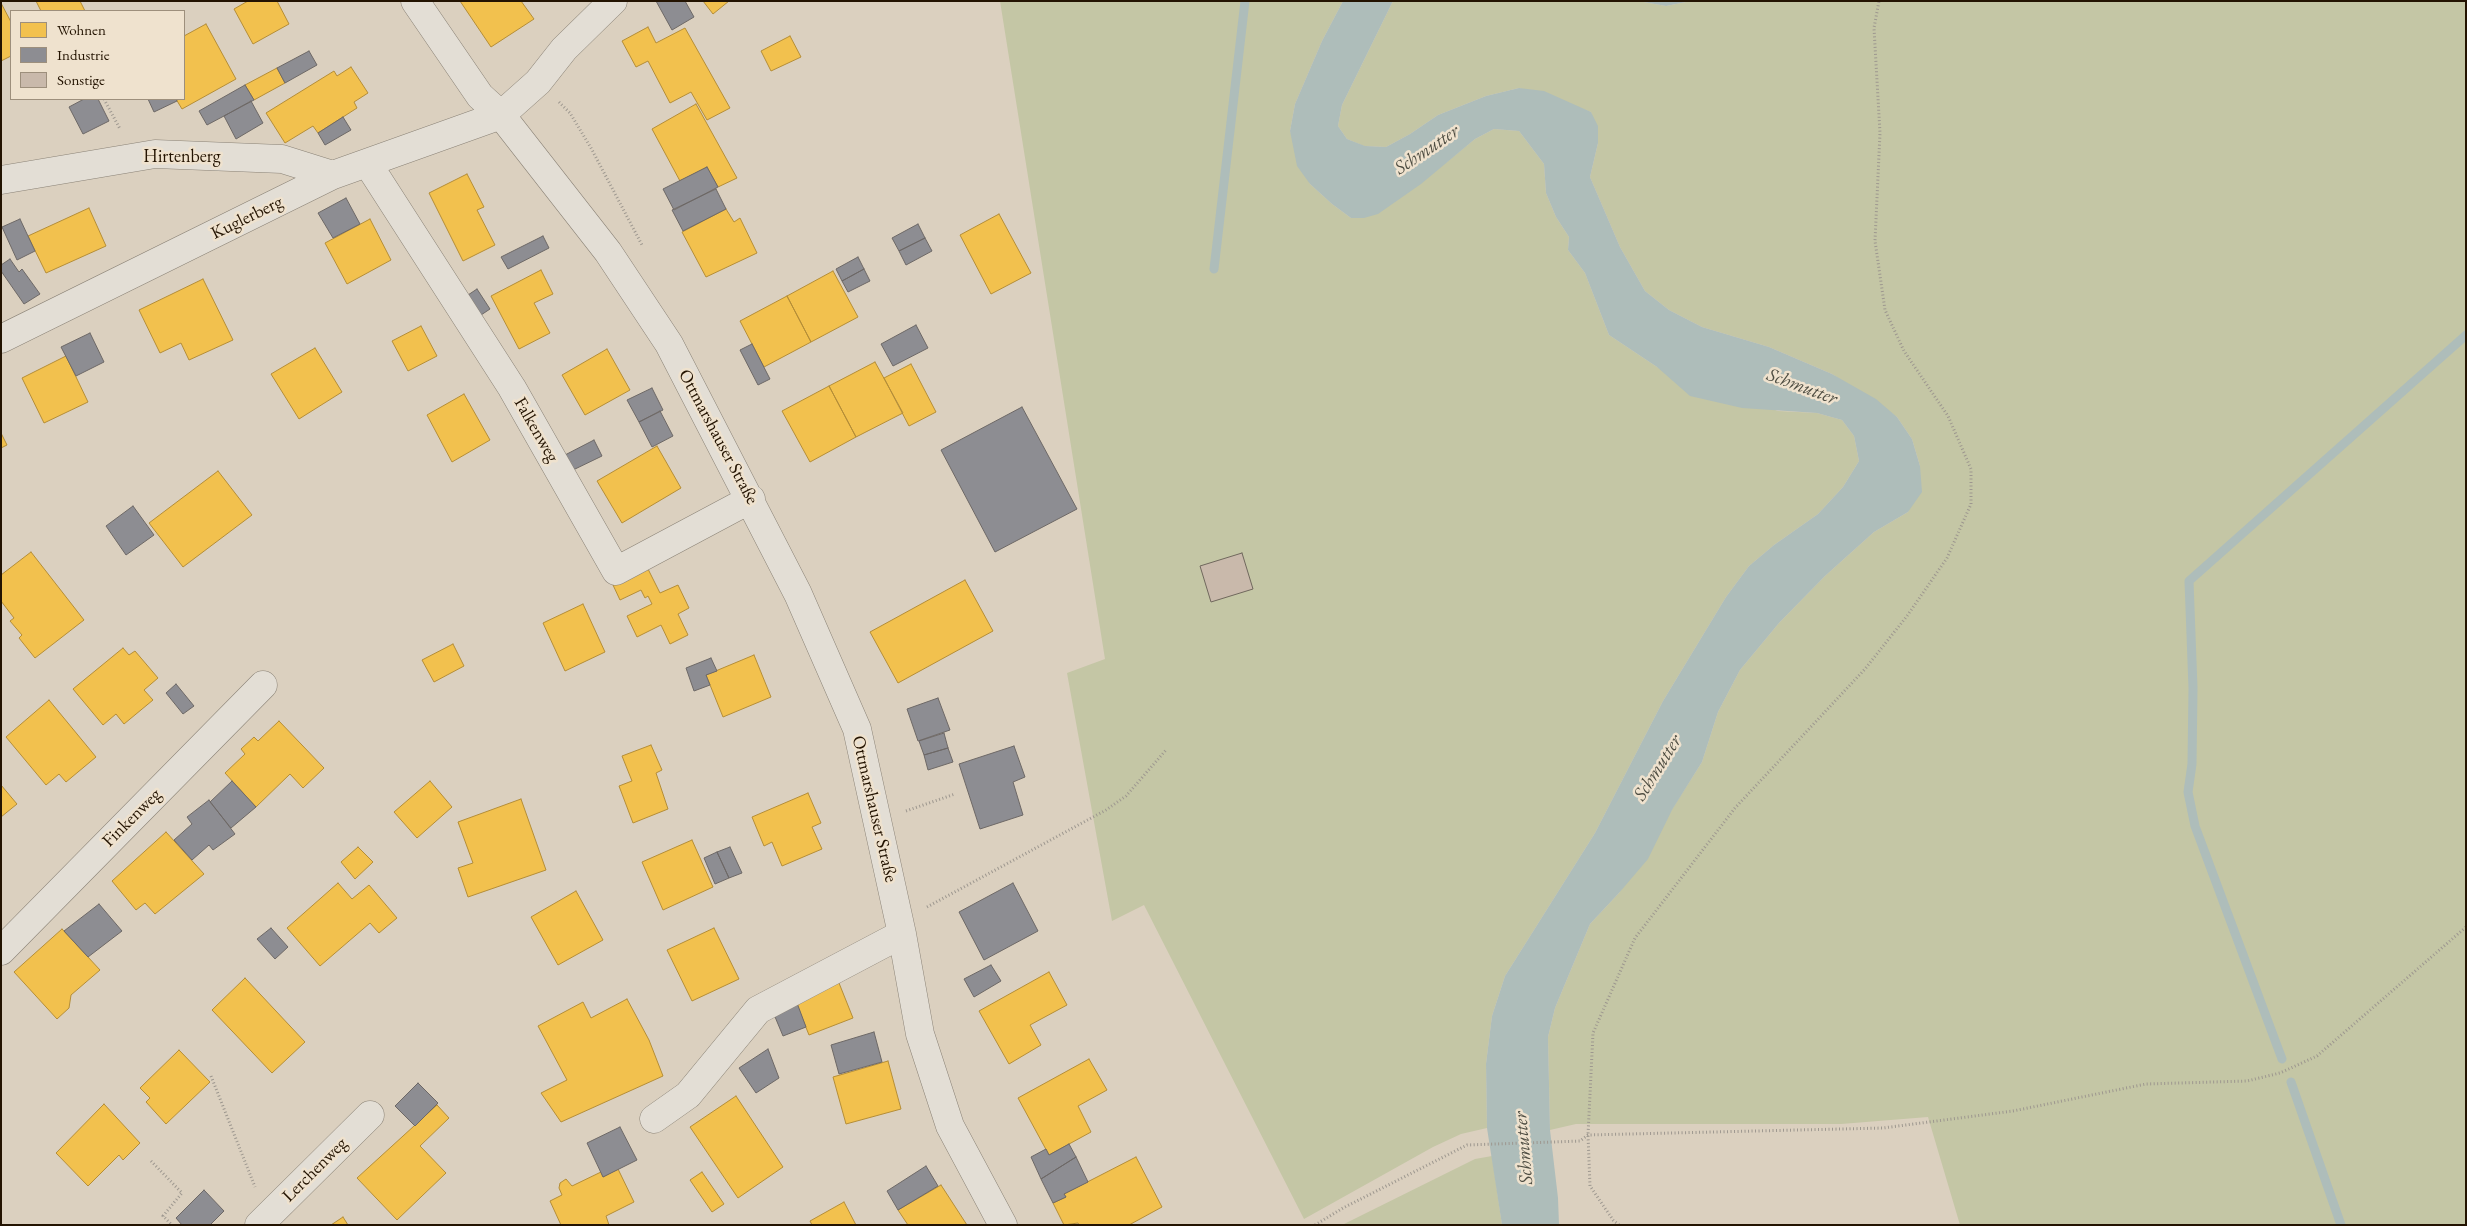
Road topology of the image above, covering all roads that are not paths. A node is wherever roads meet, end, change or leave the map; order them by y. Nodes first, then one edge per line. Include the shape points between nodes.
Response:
1 (415, 1) edge
2 (613, 1) edge
3 (501, 115) junction
4 (368, 164) junction
5 (333, 175) junction
6 (1, 180) edge
7 (1, 339) edge
8 (750, 499) junction
9 (263, 685) dead end
10 (901, 928) junction
11 (1, 951) edge
12 (370, 1115) dead end
13 (654, 1119) dead end
14 (263, 1221) edge
15 (1003, 1225) edge

1 - 3 street, Ottmarshauser Straße via 480,96
2 - 3 street via 564,49 538,82
3 - 4 street, Kuglerberg
3 - 8 street, Ottmarshauser Straße via 608,252 665,337
4 - 5 street, Kuglerberg
4 - 8 street, Falkenweg via 512,388 616,571
5 - 6 street, Hirtenberg via 282,159 155,154
5 - 7 street, Kuglerberg
8 - 10 street, Ottmarshauser Straße via 798,594 856,729
9 - 11 street, Finkenweg
10 - 13 street via 758,1010 688,1095
10 - 15 street, Ottmarshauser Straße via 920,1034 950,1126
12 - 14 street, Lerchenweg

